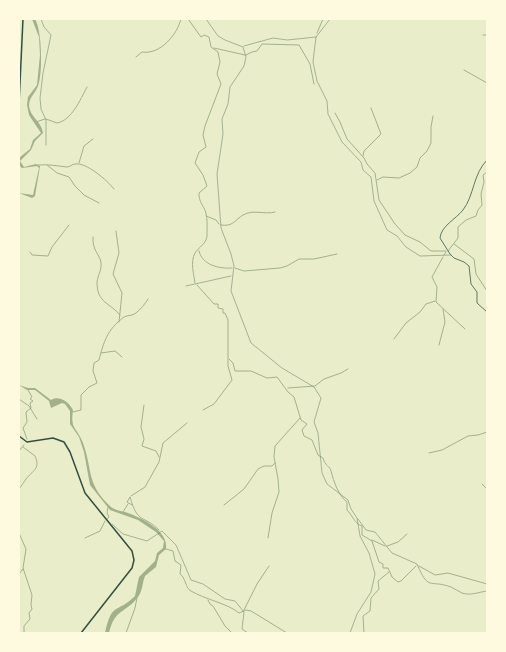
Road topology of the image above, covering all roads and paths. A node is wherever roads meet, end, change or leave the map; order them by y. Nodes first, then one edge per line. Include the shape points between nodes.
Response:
1 (23, 19) edge
2 (41, 19) edge
3 (206, 19) edge
4 (330, 19) edge
5 (316, 37) junction
6 (243, 47) junction
7 (19, 104) edge
8 (46, 145) dead end
9 (487, 160) edge
10 (451, 255) junction
11 (232, 275) junction
12 (186, 286) dead end
13 (487, 312) edge
14 (19, 399) edge
15 (37, 419) dead end
16 (19, 436) edge
17 (132, 506) dead end
18 (357, 518) junction
19 (111, 525) junction
20 (160, 532) junction
21 (487, 591) edge
22 (81, 633) edge
23 (248, 633) edge
24 (350, 633) edge

1 - 7 main road
2 - 8 street via 51,35 40,95 41,109 46,120
3 - 6 street via 218,36
4 - 5 street
5 - 6 street via 269,39
5 - 10 street via 313,62 317,81 327,101 328,114 345,147 371,177 374,201 387,230 397,236 406,248 420,256
6 - 11 street via 246,57 244,66 230,87 228,104 222,119 223,134 217,174 220,196 218,214 234,266
9 - 10 street via 480,168 464,209 440,233 441,242
10 - 13 street via 468,266 471,284 477,292 477,302
11 - 12 street
11 - 18 street via 232,297 251,343 282,368 314,387 321,398 314,422 318,433 322,473 327,484 348,500
14 - 15 street
16 - 19 main road via 27,442 53,438 64,442 85,493
17 - 20 street via 137,515
18 - 21 street via 366,530 375,532 392,553 417,564 422,576 433,585 450,587 464,594
18 - 24 street via 360,536 369,553 375,574 371,592 357,614
19 - 20 street via 123,534 148,541
19 - 22 main road via 132,551 132,568
20 - 23 street via 176,545 191,580 203,584 225,599 237,602 244,612 242,629

